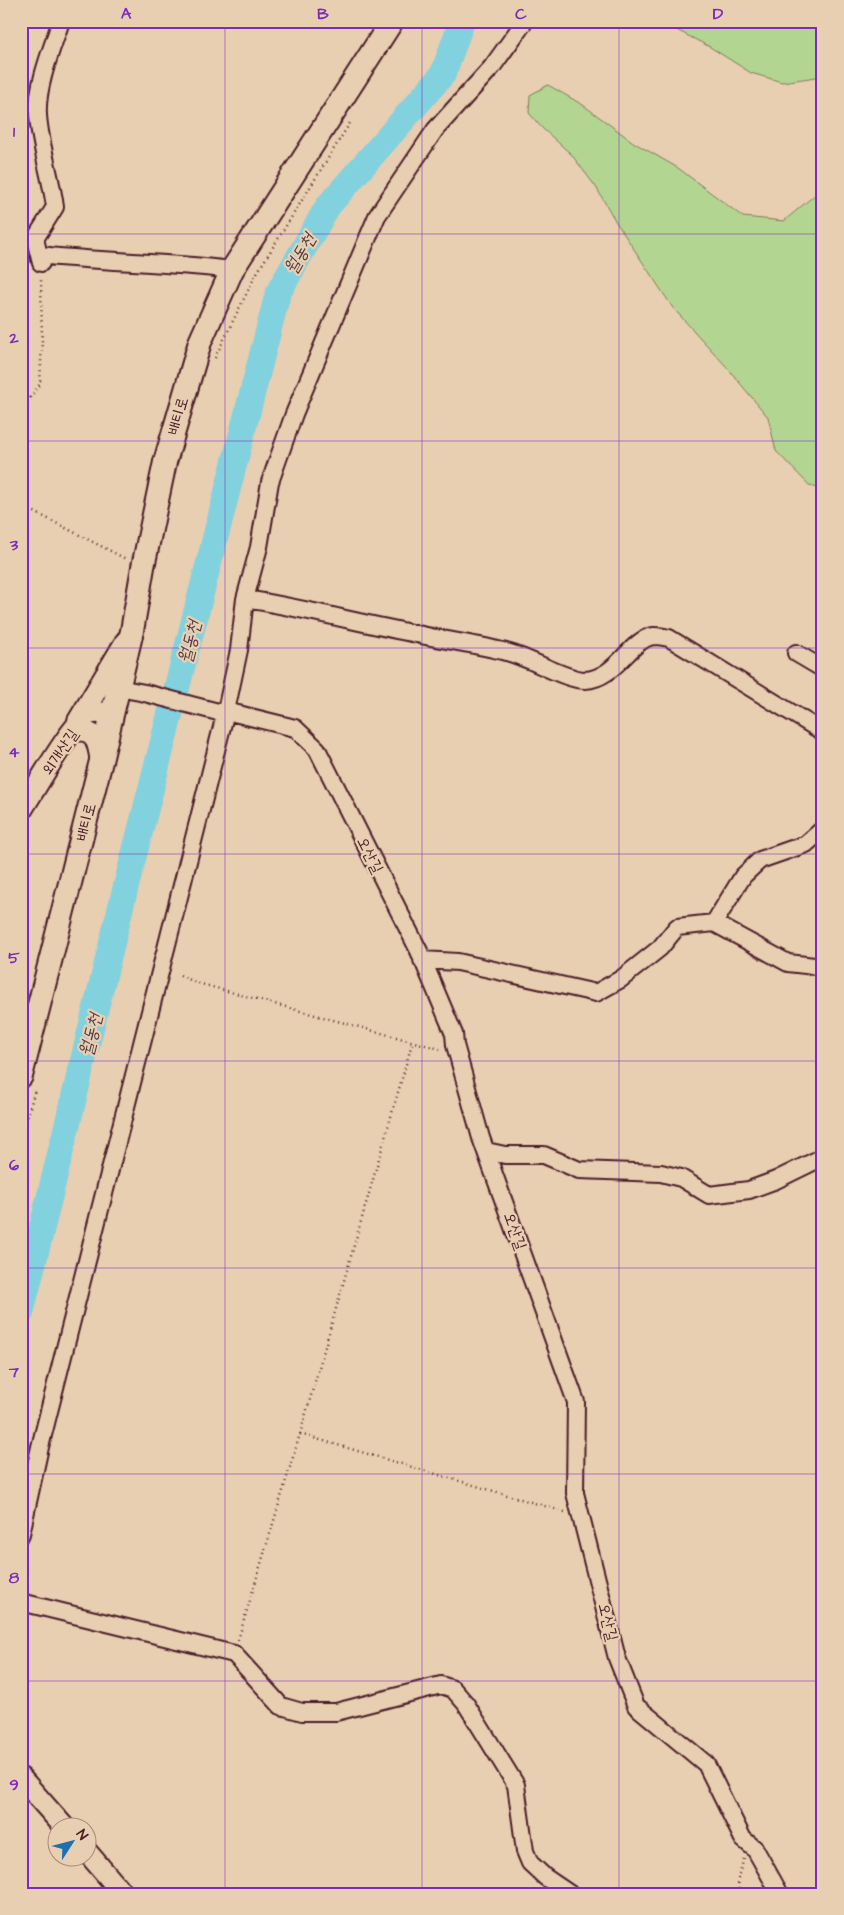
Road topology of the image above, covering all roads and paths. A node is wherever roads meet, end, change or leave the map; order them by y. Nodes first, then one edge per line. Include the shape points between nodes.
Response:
1 (61, 21) edge
2 (413, 21) edge
3 (525, 21) edge
4 (400, 25) edge
5 (352, 120) dead end
6 (40, 259) junction
7 (232, 270) junction
8 (213, 362) dead end
9 (21, 410) edge
10 (21, 505) edge
11 (143, 567) junction
12 (245, 599) junction
13 (132, 631) junction
14 (796, 654) dead end
15 (823, 669) edge
16 (118, 688) junction
17 (224, 712) junction
18 (112, 715) junction
19 (73, 730) junction
20 (823, 732) edge
21 (101, 761) junction
22 (21, 812) edge
23 (823, 829) edge
24 (714, 923) junction
25 (422, 960) junction
26 (823, 967) edge
27 (180, 974) dead end
28 (413, 1040) junction
29 (455, 1045) junction
30 (28, 1081) edge
31 (21, 1141) edge
32 (486, 1151) junction
33 (823, 1157) edge
34 (300, 1434) junction
35 (580, 1512) junction
36 (21, 1534) edge
37 (21, 1602) edge
38 (234, 1654) junction
39 (21, 1778) edge
40 (56, 1818) edge
41 (749, 1844) junction
42 (98, 1865) edge
43 (123, 1894) edge
44 (570, 1894) edge
45 (739, 1894) edge
46 (780, 1894) edge

1 - 6 street via 42,79 38,114 55,207 35,239
2 - 4 path
3 - 12 street via 492,67 435,130 377,216 294,414 270,482
4 - 7 main road, 배티로
5 - 8 path via 255,276
6 - 7 street via 195,265
6 - 9 path via 40,384
7 - 11 main road, 배티로 via 200,342 165,462
10 - 11 path
11 - 13 main road, 배티로
12 - 17 street via 239,650
12 - 20 street via 495,649 575,679 604,676 642,641 653,636 669,638
13 - 16 main road, 배티로
13 - 19 street
14 - 15 street
16 - 17 street, 오산길
16 - 18 main road, 배티로
17 - 25 street, 오산길 via 295,728 317,749
17 - 36 street via 42,1438
18 - 19 street, 외개산길 via 87,714
18 - 21 main road, 배티로
19 - 21 street via 85,729 94,735
19 - 22 street, 외개산길
21 - 30 main road, 배티로
23 - 24 street via 806,844 760,860 743,876
24 - 25 street via 676,927 660,948 621,979 596,993 458,962
24 - 26 street via 788,962
25 - 29 street, 오산길 via 454,1034
27 - 28 path via 194,982
28 - 29 path via 442,1050
28 - 34 path
29 - 32 street, 오산길
30 - 31 path
32 - 33 street via 544,1156 579,1170 661,1172 681,1178 709,1195 750,1190
32 - 35 street, 오산길 via 576,1402 575,1493
34 - 35 path via 563,1511
34 - 38 path
35 - 41 street, 오산길 via 617,1658 636,1706 706,1764 743,1840
37 - 38 street
38 - 44 street via 281,1706 302,1712 336,1712 441,1685 453,1689 466,1704 516,1784 525,1852 530,1864
39 - 40 street
41 - 45 path via 738,1877
41 - 46 street, 오산길
42 - 43 street

